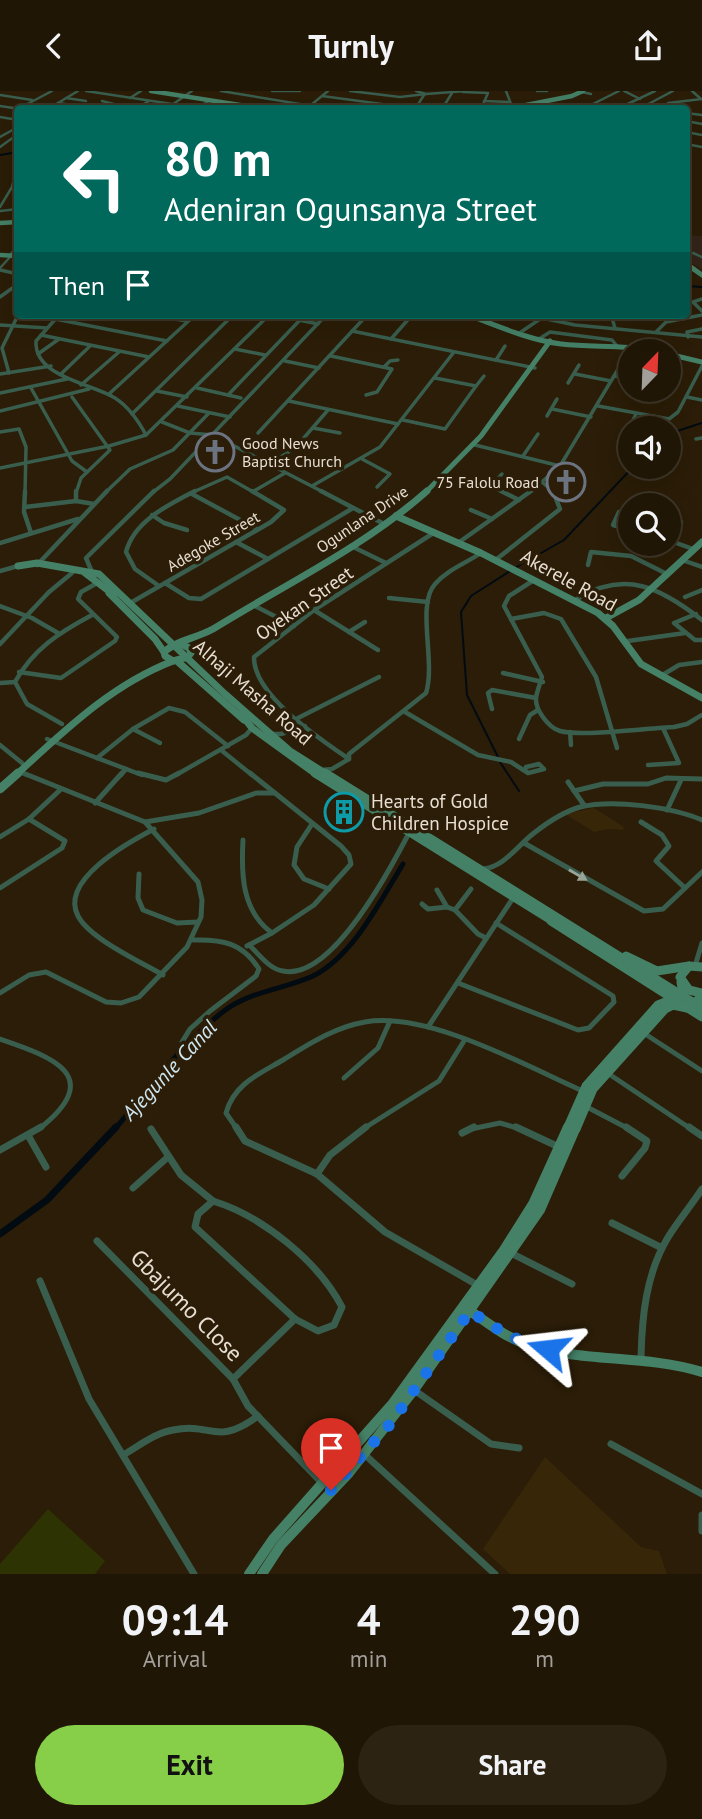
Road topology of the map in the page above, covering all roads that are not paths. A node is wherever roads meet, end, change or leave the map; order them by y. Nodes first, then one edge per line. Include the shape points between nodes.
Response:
1 (52, 91) edge
2 (78, 91) edge
3 (86, 91) edge
4 (141, 91) edge
5 (152, 91) edge
6 (192, 91) edge
7 (221, 91) edge
8 (273, 91) edge
9 (300, 91) edge
10 (328, 91) edge
11 (350, 91) edge
12 (416, 91) edge
13 (506, 91) edge
14 (537, 91) edge
15 (547, 91) edge
16 (583, 91) edge
17 (619, 91) edge
18 (626, 91) edge
19 (655, 91) edge
20 (673, 91) edge
21 (692, 91) edge
22 (162, 92) edge
23 (465, 92) edge
24 (452, 93) junction
25 (591, 93) dead end
26 (425, 94) junction
27 (0, 95) edge
28 (245, 95) junction
29 (185, 96) junction
30 (322, 96) junction
31 (66, 98) junction
32 (130, 98) junction
33 (266, 98) junction
34 (640, 99) junction
35 (702, 99) edge
36 (34, 100) junction
37 (209, 100) junction
38 (86, 101) dead end
39 (102, 101) dead end
40 (149, 101) junction
41 (286, 101) junction
42 (484, 101) junction
43 (510, 102) junction
44 (58, 103) junction
45 (233, 103) junction
46 (668, 103) dead end
47 (172, 104) joint
48 (650, 104) joint
49 (26, 105) edge
50 (55, 105) edge
51 (73, 105) edge
52 (118, 105) edge
53 (142, 105) edge
54 (202, 105) edge
55 (242, 105) edge
56 (310, 105) joint
57 (389, 105) edge
58 (418, 105) edge
59 (444, 105) edge
60 (482, 105) edge
61 (512, 105) edge
62 (531, 105) edge
63 (591, 105) edge
64 (626, 105) edge
65 (653, 105) edge
66 (14, 129) edge
67 (0, 130) edge
68 (10, 131) junction
69 (0, 137) edge
70 (14, 180) edge
71 (2, 199) edge
72 (0, 209) edge
73 (693, 253) dead end
74 (0, 254) edge
75 (14, 255) edge
76 (702, 257) edge
77 (0, 269) edge
78 (14, 286) edge
79 (0, 297) edge
80 (702, 299) edge
81 (694, 305) junction
82 (690, 306) edge
83 (702, 313) edge
84 (16, 319) edge
85 (55, 319) edge
86 (66, 319) edge
87 (175, 319) edge
88 (190, 319) edge
89 (229, 319) edge
90 (265, 319) edge
91 (295, 319) edge
92 (322, 319) edge
93 (363, 319) edge
94 (408, 319) edge
95 (470, 319) edge
96 (479, 319) edge
97 (541, 319) edge
98 (550, 319) edge
99 (612, 319) edge
100 (678, 319) edge
101 (300, 320) junction
102 (187, 321) junction
103 (318, 324) junction
104 (0, 325) edge
105 (13, 325) junction
106 (47, 328) junction
107 (615, 328) junction
108 (702, 329) edge
109 (352, 331) junction
110 (656, 332) junction
111 (518, 334) junction
112 (41, 335) junction
113 (688, 337) junction
114 (702, 337) edge
115 (58, 339) junction
116 (391, 339) junction
117 (538, 339) junction
118 (167, 341) junction
119 (551, 342) junction
120 (90, 346) junction
121 (505, 346) dead end
122 (617, 346) joint
123 (618, 346) edge
124 (235, 349) junction
125 (119, 352) junction
126 (454, 352) junction
127 (38, 354) junction
128 (265, 355) junction
129 (331, 356) junction
130 (149, 357) junction
131 (681, 358) edge
132 (398, 360) dead end
133 (496, 360) junction
134 (285, 361) junction
135 (702, 364) edge
136 (579, 365) dead end
137 (51, 366) junction
138 (384, 367) junction
139 (319, 368) junction
140 (533, 368) junction
141 (618, 371) edge
142 (9, 373) junction
143 (61, 373) junction
144 (0, 374) edge
145 (575, 374) junction
146 (484, 376) dead end
147 (615, 376) junction
148 (618, 377) edge
149 (435, 378) junction
150 (67, 379) junction
151 (611, 381) junction
152 (568, 383) dead end
153 (81, 385) junction
154 (476, 386) junction
155 (31, 387) junction
156 (197, 387) junction
157 (91, 389) junction
158 (157, 391) junction
159 (0, 393) edge
160 (109, 394) junction
161 (228, 395) junction
162 (366, 395) dead end
163 (72, 397) dead end
164 (187, 397) junction
165 (687, 397) junction
166 (241, 398) dead end
167 (557, 399) dead end
168 (702, 400) edge
169 (38, 401) junction
170 (289, 401) junction
171 (178, 406) junction
172 (598, 406) junction
173 (552, 409) junction
174 (328, 410) junction
175 (0, 411) edge
176 (209, 413) junction
177 (132, 414) junction
178 (636, 414) joint
179 (547, 416) dead end
180 (230, 417) junction
181 (591, 417) junction
182 (402, 420) junction
183 (162, 422) junction
184 (398, 424) junction
185 (313, 428) junction
186 (0, 432) edge
187 (190, 433) junction
188 (258, 433) dead end
189 (340, 433) dead end
190 (538, 434) dead end
191 (146, 435) junction
192 (213, 435) junction
193 (702, 438) edge
194 (696, 439) dead end
195 (109, 446) junction
196 (477, 446) junction
197 (68, 455) junction
198 (523, 456) junction
199 (362, 459) junction
200 (327, 460) dead end
201 (27, 463) junction
202 (270, 464) junction
203 (560, 466) junction
204 (0, 468) edge
205 (343, 469) junction
206 (87, 471) junction
207 (285, 473) junction
208 (502, 474) dead end
209 (543, 483) junction
210 (312, 486) junction
211 (377, 487) dead end
212 (254, 491) junction
213 (192, 494) junction
214 (519, 500) junction
215 (76, 501) junction
216 (94, 504) junction
217 (26, 507) junction
218 (353, 508) junction
219 (471, 510) dead end
220 (152, 515) junction
221 (400, 516) junction
222 (78, 519) junction
223 (492, 520) junction
224 (386, 525) junction
225 (257, 529) junction
226 (187, 530) dead end
227 (436, 532) junction
228 (31, 533) junction
229 (460, 541) junction
230 (236, 542) junction
231 (702, 542) edge
232 (0, 543) edge
233 (602, 544) dead end
234 (681, 545) edge
235 (352, 546) junction
236 (693, 549) junction
237 (597, 552) junction
238 (481, 553) junction
239 (498, 558) junction
240 (268, 559) junction
241 (682, 560) junction
242 (1, 563) edge
243 (386, 563) junction
244 (37, 564) junction
245 (588, 565) dead end
246 (18, 566) joint
247 (512, 567) junction
248 (702, 568) edge
249 (2, 571) edge
250 (76, 572) junction
251 (90, 573) junction
252 (667, 574) junction
253 (536, 579) junction
254 (165, 583) junction
255 (105, 586) junction
256 (159, 586) junction
257 (652, 589) junction
258 (702, 590) edge
259 (685, 597) dead end
260 (389, 598) dead end
261 (577, 599) junction
262 (132, 602) junction
263 (428, 602) junction
264 (255, 605) junction
265 (0, 607) edge
266 (314, 610) junction
267 (696, 614) junction
268 (92, 615) junction
269 (28, 616) junction
270 (607, 618) junction
271 (511, 619) junction
272 (702, 620) edge
273 (365, 622) dead end
274 (294, 626) junction
275 (0, 632) edge
276 (349, 632) junction
277 (58, 633) junction
278 (685, 633) junction
279 (9, 635) junction
280 (702, 640) edge
281 (628, 641) junction
282 (0, 644) edge
283 (179, 644) junction
284 (378, 650) dead end
285 (191, 652) junction
286 (164, 653) junction
287 (175, 661) junction
288 (702, 662) edge
289 (19, 672) junction
290 (503, 673) dead end
291 (664, 674) junction
292 (379, 677) dead end
293 (15, 682) junction
294 (542, 682) junction
295 (0, 683) edge
296 (702, 696) edge
297 (536, 698) junction
298 (492, 709) dead end
299 (538, 710) junction
300 (405, 712) junction
301 (702, 715) edge
302 (298, 718) junction
303 (62, 724) junction
304 (305, 726) junction
305 (252, 728) junction
306 (663, 728) junction
307 (133, 729) junction
308 (613, 731) junction
309 (280, 738) junction
310 (519, 739) dead end
311 (50, 740) junction
312 (160, 743) dead end
313 (0, 745) edge
314 (228, 746) junction
315 (617, 748) dead end
316 (221, 750) junction
317 (97, 758) junction
318 (349, 759) junction
319 (648, 765) dead end
320 (20, 768) junction
321 (126, 768) junction
322 (525, 771) dead end
323 (331, 773) junction
324 (702, 779) edge
325 (681, 780) junction
326 (568, 782) dead end
327 (0, 783) edge
328 (263, 783) junction
329 (0, 789) edge
330 (60, 790) junction
331 (574, 791) junction
332 (256, 793) junction
333 (275, 793) junction
334 (95, 803) junction
335 (584, 805) junction
336 (667, 810) junction
337 (29, 819) junction
338 (702, 820) edge
339 (145, 821) junction
340 (641, 822) dead end
341 (313, 824) junction
342 (154, 829) junction
343 (414, 831) junction
344 (0, 838) edge
345 (243, 840) dead end
346 (435, 843) junction
347 (524, 843) junction
348 (496, 868) junction
349 (482, 869) junction
350 (702, 872) edge
351 (139, 874) dead end
352 (497, 878) junction
353 (0, 888) edge
354 (685, 888) junction
355 (329, 889) junction
356 (471, 889) dead end
357 (437, 890) dead end
358 (513, 898) junction
359 (422, 904) dead end
360 (447, 907) junction
361 (455, 910) junction
362 (550, 917) junction
363 (198, 922) junction
364 (496, 923) junction
365 (272, 933) junction
366 (486, 938) junction
367 (192, 940) junction
368 (702, 943) edge
369 (246, 946) junction
370 (272, 966) junction
371 (695, 967) edge
372 (259, 969) junction
373 (163, 975) junction
374 (681, 982) junction
375 (458, 983) junction
376 (0, 993) edge
377 (702, 995) edge
378 (674, 1000) junction
379 (687, 1008) junction
380 (702, 1009) edge
381 (702, 1017) edge
382 (390, 1021) junction
383 (428, 1027) junction
384 (640, 1030) junction
385 (0, 1039) edge
386 (464, 1041) junction
387 (182, 1042) dead end
388 (604, 1070) junction
389 (702, 1071) edge
390 (344, 1078) dead end
391 (583, 1091) junction
392 (580, 1105) junction
393 (151, 1129) dead end
394 (462, 1133) dead end
395 (702, 1136) edge
396 (29, 1137) junction
397 (559, 1147) junction
398 (0, 1150) edge
399 (168, 1157) junction
400 (46, 1167) dead end
401 (317, 1174) junction
402 (622, 1176) dead end
403 (133, 1188) dead end
404 (702, 1189) edge
405 (213, 1201) junction
406 (612, 1223) dead end
407 (97, 1241) dead end
408 (662, 1248) junction
409 (508, 1252) junction
410 (40, 1281) dead end
411 (572, 1284) dead end
412 (481, 1288) junction
413 (470, 1311) junction
414 (295, 1319) junction
415 (641, 1357) junction
416 (702, 1372) edge
417 (233, 1379) junction
418 (414, 1390) junction
419 (258, 1416) junction
420 (611, 1444) dead end
421 (519, 1448) dead end
422 (360, 1451) junction
423 (123, 1455) junction
424 (327, 1487) junction
425 (702, 1494) edge
426 (702, 1515) edge
427 (702, 1531) edge
428 (491, 1573) edge
429 (194, 1574) edge
430 (249, 1574) edge
431 (262, 1574) edge

1 - 36 street
2 - 31 street
3 - 32 street
4 - 32 street
5 - 22 main road
6 - 29 street
7 - 28 street
8 - 9 street
8 - 33 street
9 - 41 street
10 - 30 street
11 - 26 street via 400,97
12 - 26 street
13 - 43 street
14 - 15 street
16 - 25 street
16 - 62 main road
17 - 63 street
18 - 34 street
19 - 34 street
20 - 48 street
21 - 35 street
22 - 29 main road
23 - 24 street
23 - 42 street via 488,93
24 - 26 street
24 - 59 street
26 - 58 street
27 - 36 street
28 - 33 street
28 - 45 street
29 - 37 main road
29 - 47 street
30 - 56 street
30 - 57 street
31 - 38 street
31 - 44 street
32 - 40 street
33 - 41 street
34 - 64 street
35 - 46 street
36 - 49 street
37 - 45 main road
37 - 54 street
39 - 52 street
40 - 47 street
40 - 53 street
41 - 56 street
42 - 43 street
42 - 60 street
43 - 61 street
44 - 50 street
44 - 51 street
45 - 55 main road
48 - 65 street
66 - 68 street
67 - 68 street
68 - 69 street
70 - 71 street
71 - 72 street
73 - 76 street
74 - 75 main road
75 - 77 street
78 - 79 street
80 - 81 street
81 - 82 street
81 - 83 street
84 - 105 street
85 - 106 street
86 - 118 street
87 - 102 street
88 - 102 street
89 - 158 street
90 - 124 street
91 - 101 street
92 - 103 street
93 - 109 street
94 - 116 street
95 - 119 main road via 516,336
96 - 111 main road
97 - 111 street
98 - 107 street via 571,326
99 - 107 street
100 - 110 street via 666,322
101 - 103 street
101 - 128 street
102 - 118 street
103 - 134 street
104 - 105 street
105 - 106 street
105 - 142 street via 2,348
106 - 112 street
107 - 110 street
108 - 113 street via 687,332
109 - 116 street
109 - 129 street
110 - 113 street
111 - 117 main road
112 - 115 street
112 - 127 street via 35,345
113 - 114 street
115 - 120 street
115 - 127 street
116 - 126 street
117 - 119 main road
117 - 122 street via 550,332 612,340
118 - 130 street
119 - 122 main road
119 - 123 main road
119 - 140 main road, Ogunlana Drive
120 - 125 street
120 - 143 street
121 - 133 street
124 - 128 street
124 - 156 street
125 - 130 street
125 - 153 street
126 - 133 street
126 - 149 street
127 - 137 street
128 - 161 street
129 - 138 street
129 - 139 street
130 - 160 street
131 - 135 main road
132 - 138 street
133 - 140 street
134 - 139 street
134 - 180 street
135 - 165 street
136 - 145 street
137 - 142 street
137 - 143 street
138 - 162 street via 393,372 375,394
139 - 170 street
140 - 196 main road, Ogunlana Drive
141 - 147 street
142 - 144 street
143 - 150 street
145 - 151 street
145 - 152 street
146 - 154 street
147 - 148 street
147 - 151 street
149 - 154 street
149 - 182 street
150 - 153 street
150 - 155 street
151 - 172 street
153 - 157 street
154 - 182 street via 445,429
155 - 159 street
155 - 169 street
156 - 161 street
156 - 164 street
157 - 160 street
157 - 169 street
158 - 164 street
158 - 177 street
160 - 177 street
161 - 166 street
163 - 195 street
164 - 171 street
165 - 168 street
165 - 178 street via 669,419
167 - 173 street
169 - 175 street
169 - 197 street
170 - 174 street
170 - 188 street
171 - 176 street
171 - 183 street
172 - 178 street
172 - 181 street
173 - 179 street
173 - 181 street
174 - 184 street
174 - 185 street
176 - 180 street
176 - 187 street
177 - 191 street
180 - 192 street
181 - 203 street
182 - 184 street
183 - 187 street
183 - 191 street
184 - 199 street via 380,447
185 - 189 street
185 - 202 street via 296,447
186 - 201 street via 19,429
187 - 192 street
187 - 216 street via 173,450 134,466
190 - 198 street
191 - 195 street
192 - 202 street
192 - 251 street via 86,558
193 - 194 street
195 - 197 street
195 - 206 street via 105,456
196 - 198 street
196 - 221 main road, Ogunlana Drive via 454,473
197 - 201 street
197 - 206 street
198 - 203 street
199 - 205 street
199 - 211 street via 388,471 390,477
200 - 205 street
201 - 204 street
201 - 217 street
202 - 207 street
203 - 209 street
205 - 210 street
206 - 215 street via 75,485
207 - 210 street
207 - 212 street
208 - 214 street via 490,486
209 - 214 street
209 - 239 street via 555,493 560,509
210 - 218 street
212 - 213 street, Adegoke Street via 227,477
212 - 225 street, Adegoke Street via 284,510
213 - 220 street
213 - 225 street
214 - 223 street
215 - 216 street
215 - 217 street
216 - 222 street
217 - 228 street
218 - 224 street
218 - 240 street
219 - 223 street
220 - 226 street
220 - 256 street via 131,533 127,552 135,569
221 - 224 main road, Ogunlana Drive
221 - 227 main road
221 - 229 main road, Akerele Road
222 - 228 street
222 - 244 street
223 - 229 street
224 - 235 main road, Ogunlana Drive
225 - 230 street, Adegoke Street
227 - 229 main road
227 - 243 street, Oyekan Street
228 - 232 street
229 - 238 main road
229 - 239 main road, Akerele Road
230 - 240 street
230 - 254 street, Adegoke Street
231 - 236 main road
233 - 237 street
234 - 236 street
235 - 243 street, Oyekan Street
235 - 264 main road, Ogunlana Drive
236 - 241 main road
237 - 245 street via 590,553
237 - 252 street via 633,557
238 - 247 main road
238 - 263 street via 440,580
239 - 247 main road, Akerele Road
240 - 254 street via 198,600
241 - 248 street
241 - 252 main road
242 - 249 street
243 - 266 street, Oyekan Street
244 - 246 main road, Alhaji Masha Road
244 - 250 main road, Alhaji Masha Road
246 - 249 street
247 - 253 main road
250 - 251 main road, Alhaji Masha Road
250 - 269 street via 49,592
251 - 255 main road, Alhaji Masha Road
251 - 255 main road, Alhaji Masha Road via 99,574
252 - 257 main road
253 - 261 main road, Akerele Road
253 - 270 main road
253 - 271 street via 505,601
254 - 256 street, Adegoke Street
255 - 262 main road
255 - 268 street via 78,596
255 - 286 main road
255 - 305 main road, Alhaji Masha Road via 224,695
256 - 262 street, Adegoke Street
257 - 261 street via 624,581 594,587
257 - 267 street
257 - 270 main road
258 - 259 street
260 - 263 street
261 - 270 main road, Akerele Road
262 - 283 main road
263 - 300 street via 431,680 426,693
264 - 274 street
264 - 283 main road, Ogunlana Drive
264 - 285 main road, Ogunlana Drive
265 - 269 street
266 - 274 street, Oyekan Street
266 - 276 street
267 - 272 street
267 - 278 street via 674,622
268 - 277 street
268 - 289 street via 117,637 108,647 61,678
269 - 277 street
269 - 279 street
270 - 281 main road, Akerele Road
270 - 296 main road via 641,664
271 - 294 street
271 - 308 street via 546,613 561,619 596,677
273 - 276 street
274 - 302 street, Oyekan Street via 260,650 254,665 259,679
275 - 279 street
276 - 284 street
277 - 289 street via 33,653
278 - 280 street
278 - 281 street
279 - 282 street
281 - 291 main road, Akerele Road via 646,663
283 - 285 main road
283 - 286 main road, Ogunlana Drive
285 - 287 main road, Ogunlana Drive
285 - 305 main road
286 - 287 main road
286 - 303 main road, Ogunlana Drive via 152,666
287 - 305 main road
287 - 311 main road, Ogunlana Drive via 155,668 85,712
288 - 291 street via 679,665
289 - 293 street
290 - 294 street
291 - 296 main road, Akerele Road
292 - 302 street
293 - 295 street
293 - 303 street via 20,699
294 - 297 street
297 - 298 street via 492,690 488,693
297 - 299 street
299 - 308 street via 569,739
299 - 310 street via 530,715
300 - 318 street via 349,754
300 - 322 street via 486,758
301 - 306 street via 687,725
302 - 304 street, Oyekan Street
303 - 311 main road, Ogunlana Drive
304 - 309 street
304 - 318 street, Oyekan Street
305 - 309 main road, Alhaji Masha Road
305 - 314 street
305 - 343 main road, Alhaji Masha Road via 294,760
306 - 308 street
306 - 319 street via 678,763
307 - 312 street
307 - 314 street via 161,710 175,708
307 - 317 street
308 - 315 street
309 - 323 main road, Alhaji Masha Road
311 - 317 street
311 - 320 main road
313 - 320 street
314 - 316 street
316 - 321 street via 166,780
316 - 328 street
317 - 321 street
318 - 323 street
320 - 327 main road
320 - 329 main road
320 - 330 street
321 - 334 street
323 - 343 main road, Alhaji Masha Road
324 - 325 street
325 - 331 street via 603,784
325 - 336 street
326 - 331 street
328 - 332 street
328 - 333 street
330 - 334 street
330 - 337 street
331 - 335 street
332 - 333 street
332 - 339 street via 207,811
333 - 341 street
334 - 339 street
335 - 336 street via 605,802
335 - 347 street via 558,814
336 - 338 street
337 - 344 street
337 - 353 street via 65,841 62,848
339 - 342 street
340 - 354 street via 663,836 669,846 656,861
341 - 355 street via 297,847 294,865 304,879
341 - 355 street via 351,859 349,869
342 - 363 street via 198,882 202,893
342 - 373 street via 108,855 85,880 75,903 78,916 91,929
343 - 346 main road, Alhaji Masha Road
343 - 370 street via 385,879 324,955 296,971
345 - 365 street via 241,859 254,918
346 - 349 main road, Alhaji Masha Road
346 - 358 main road, Alhaji Masha Road
347 - 348 street
347 -> 354 street via 645,911 663,909
348 - 349 street
348 - 352 street
349 - 352 main road, Alhaji Masha Road
350 - 354 street
351 - 363 street via 138,898 143,910 177,923
352 - 362 main road, Alhaji Masha Road
355 - 365 street
356 - 361 street
357 - 360 street
358 - 362 main road, Alhaji Masha Road
358 - 364 street
359 - 360 street via 430,910
360 - 361 street
361 - 366 street
362 - 371 main road via 653,970
362 - 378 main road
362 - 380 main road, Alhaji Masha Road
363 - 367 street
364 - 366 street
364 - 375 street via 589,979 613,996 614,1002 589,1028 578,1030
365 - 369 street
366 - 375 street
367 - 369 street
367 - 373 street
368 - 371 street
369 - 370 street
369 - 372 street
370 - 372 street
371 - 374 main road via 681,972
372 - 387 street
373 - 376 street via 139,997 114,1004 93,999 51,973 30,973
374 - 377 main road
374 - 378 main road via 684,992
375 - 383 street
377 - 379 main road
378 - 379 main road
378 - 384 main road via 658,1006
379 - 381 main road
379 - 384 main road via 669,1006
382 - 383 street
382 - 390 street via 378,1048
382 - 401 street via 367,1021 329,1033 251,1079 230,1098 226,1113 245,1141
383 - 386 street
384 - 388 main road
384 - 389 street
385 - 396 street via 50,1059 65,1070 69,1081 62,1107
386 - 391 street
386 - 401 street via 439,1081 350,1137
388 - 391 main road
388 - 392 main road
388 - 395 street
391 - 392 main road
392 - 397 main road
392 - 402 street via 647,1141
392 - 409 main road via 540,1210
393 - 399 street
394 - 397 street via 498,1121
396 - 398 street
396 - 400 street
397 - 409 main road
399 - 403 street
399 - 405 street via 181,1175
401 - 412 street via 385,1232
404 - 408 street
405 - 414 street via 198,1214 195,1227
405 - 414 street via 258,1220 340,1298 342,1307 331,1329 318,1331
406 - 408 street
407 - 417 street, Gbajumo Close
408 - 415 street via 644,1308
409 - 411 street
409 - 412 main road
410 - 423 street via 75,1370
412 - 413 main road
412 - 422 main road
413 - 415 main road via 535,1346
413 - 418 main road
414 - 417 street
415 - 416 main road
417 - 419 street, Gbajumo Close
418 - 421 street via 492,1444
418 - 422 main road
419 - 423 street via 225,1435 172,1430
419 - 424 street, Gbajumo Close
420 - 425 street
422 - 424 main road
422 - 428 street
423 - 429 street
424 - 430 main road via 268,1545
424 - 431 main road
426 - 427 street

